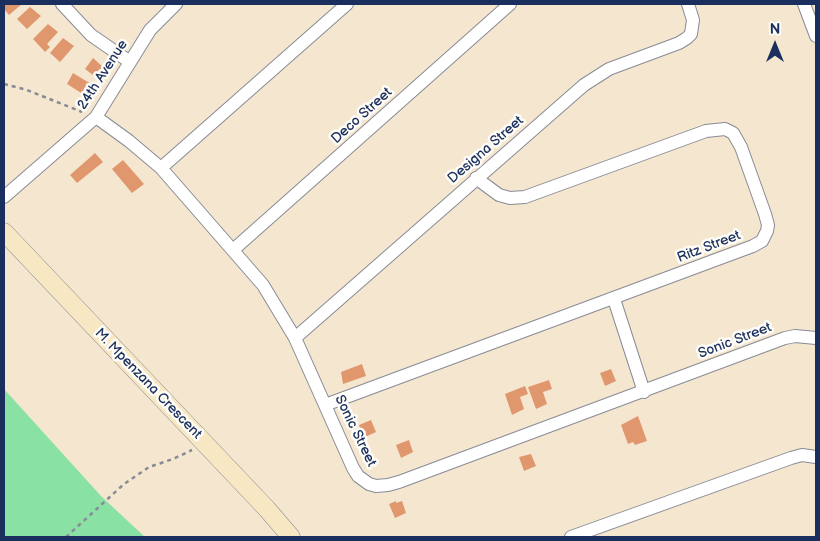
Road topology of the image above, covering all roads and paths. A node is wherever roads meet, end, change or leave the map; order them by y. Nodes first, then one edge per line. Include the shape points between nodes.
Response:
1 (62, 4) edge
2 (176, 4) edge
3 (347, 4) edge
4 (510, 4) edge
5 (688, 4) edge
6 (804, 4) edge
7 (816, 36) edge
8 (130, 62) junction
9 (4, 84) edge
10 (96, 117) junction
11 (161, 168) junction
12 (476, 178) junction
13 (4, 197) edge
14 (4, 232) edge
15 (233, 250) junction
16 (614, 299) junction
17 (295, 338) junction
18 (816, 338) edge
19 (644, 392) junction
20 (326, 405) junction
21 (204, 443) junction
22 (816, 457) edge
23 (66, 537) edge
24 (290, 537) edge
25 (571, 537) edge

1 - 8 street via 91,35
2 - 8 street, 24th Avenue via 150,30
3 - 11 street
4 - 15 street, Deco Street
5 - 12 street, Designa Street via 693,20 691,34 687,38 609,69 584,84
6 - 7 street
8 - 10 street, 24th Avenue
9 - 10 path
10 - 11 street, Sonic Street
10 - 13 street, 24th Avenue
11 - 15 street, Sonic Street
12 - 16 street, Ritz Street via 499,195 525,197 706,131 716,128 733,133 768,225 762,241
12 - 17 street, Designa Street
14 - 21 main road, M. Mpenzana Crescent
15 - 17 street, Sonic Street via 263,285
16 - 19 street
16 - 20 street, Ritz Street
17 - 20 street, Sonic Street
18 - 19 street, Sonic Street via 785,338
19 - 20 street, Sonic Street via 388,486 369,484 358,476
21 - 23 path via 174,459 149,466 124,484
21 - 24 main road, M. Mpenzana Crescent
22 - 25 street via 802,455 791,458

